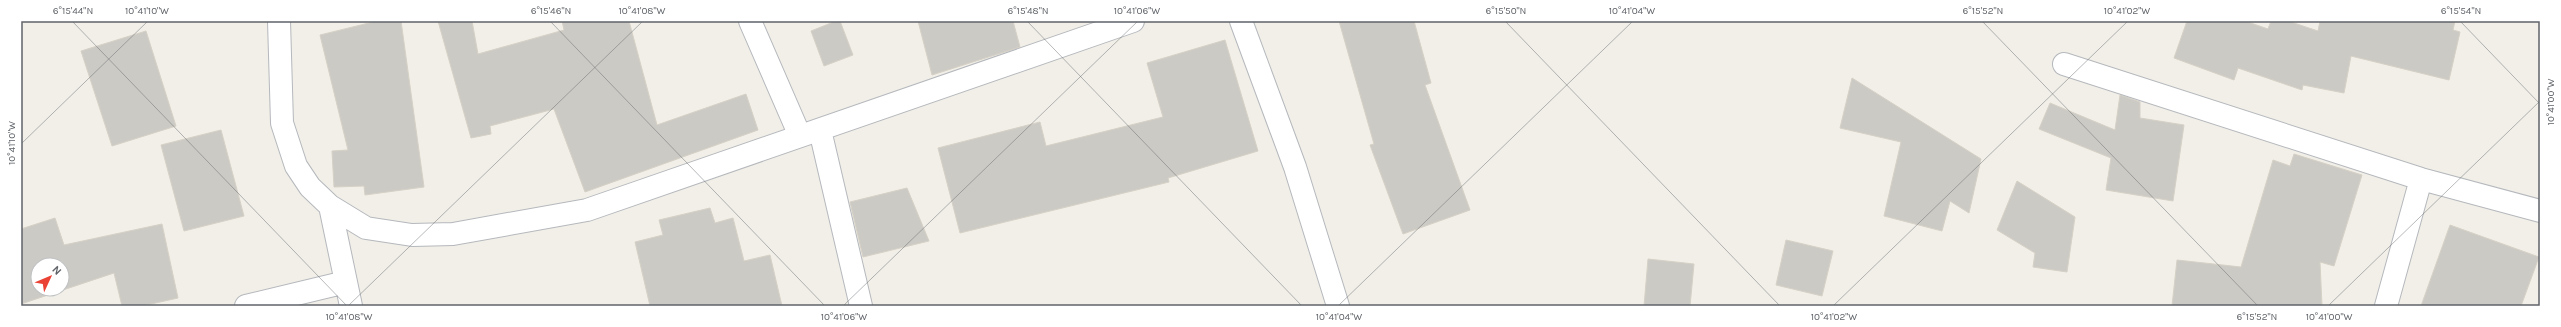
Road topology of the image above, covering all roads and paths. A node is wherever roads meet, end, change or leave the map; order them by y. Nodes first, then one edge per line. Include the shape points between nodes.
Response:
1 (279, 21) edge
2 (750, 21) edge
3 (1133, 21) edge
4 (1241, 21) edge
5 (2064, 64) dead end
6 (810, 133) junction
7 (2421, 179) junction
8 (330, 206) junction
9 (2540, 211) edge
10 (346, 282) junction
11 (246, 306) edge
12 (351, 306) edge
13 (861, 306) edge
14 (1338, 306) edge
15 (2386, 306) edge

1 - 8 street via 282,123 296,166 310,187
2 - 6 street
3 - 6 street
4 - 14 street via 1295,167
5 - 7 street
6 - 8 street via 587,210 453,234 412,235 366,228
6 - 13 street
7 - 9 street
7 - 15 street
8 - 10 street
10 - 11 street
10 - 12 street

